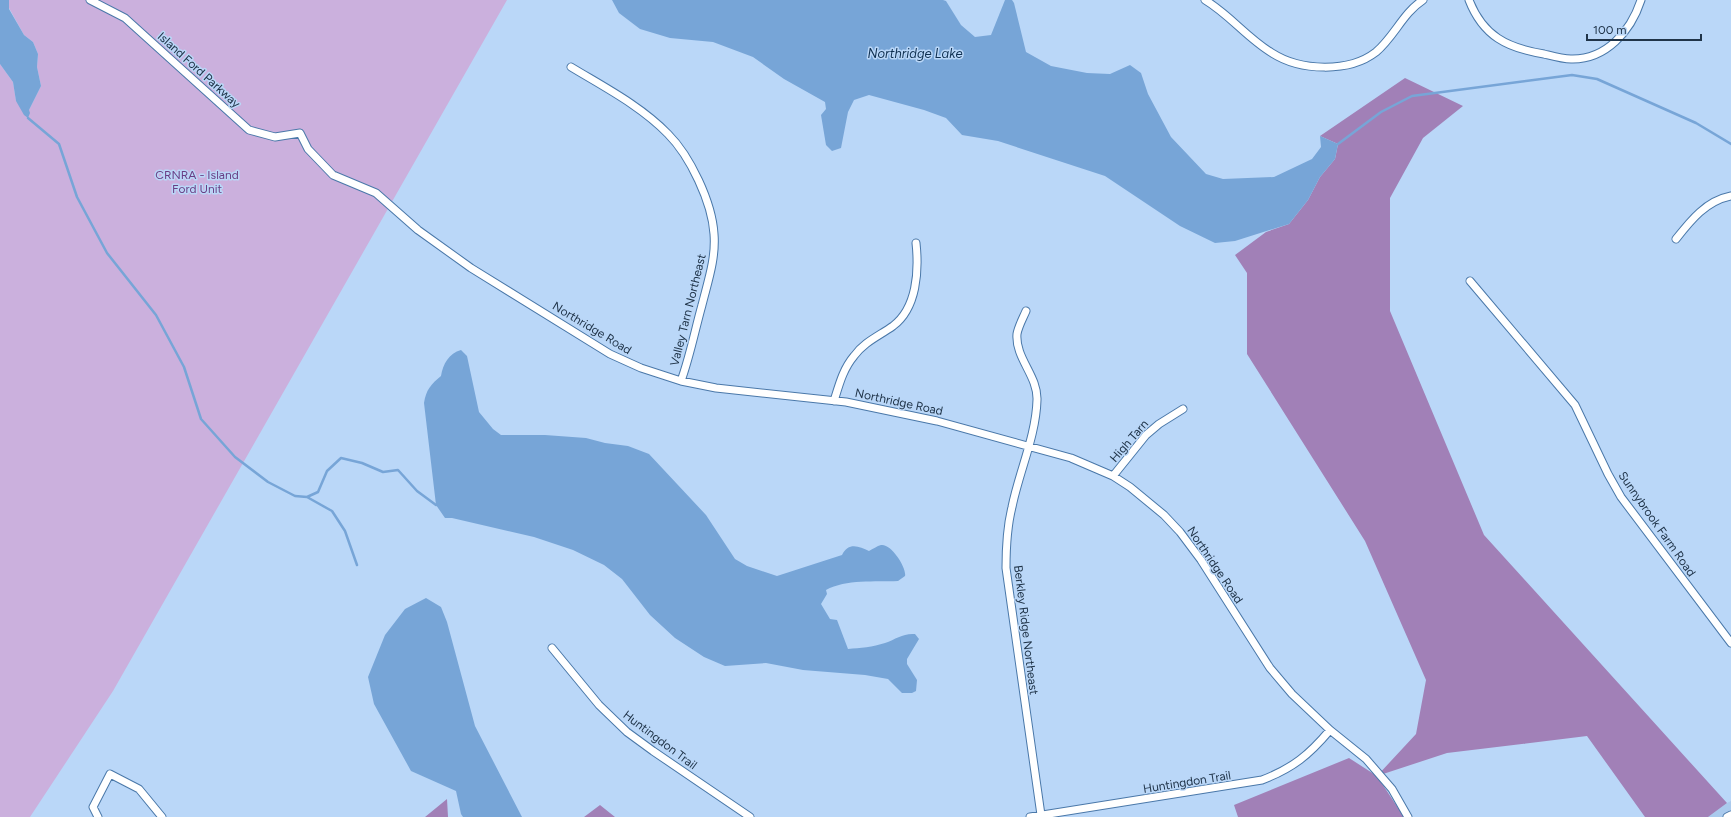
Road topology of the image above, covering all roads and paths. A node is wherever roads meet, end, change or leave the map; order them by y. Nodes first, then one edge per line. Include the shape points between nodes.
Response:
1 (90, 0) edge
2 (1205, 0) edge
3 (1423, 0) edge
4 (1469, 0) edge
5 (1640, 0) edge
6 (570, 68) dead end
7 (300, 133) joint
8 (1731, 196) edge
9 (1676, 239) dead end
10 (916, 244) dead end
11 (1470, 281) dead end
12 (1026, 312) dead end
13 (681, 381) junction
14 (834, 401) junction
15 (1183, 409) dead end
16 (1028, 445) junction
17 (1113, 476) junction
18 (1731, 643) edge
19 (552, 648) dead end
20 (1330, 730) junction
21 (1041, 815) junction
22 (1731, 815) edge
23 (98, 817) edge
24 (162, 817) edge
25 (750, 817) edge
26 (1030, 817) edge
27 (1408, 817) edge
28 (1727, 817) edge

1 - 7 street, Island Ford Parkway via 125,18 249,130 276,137
2 - 3 street via 1273,54 1289,61 1330,68 1355,63 1376,51 1405,16
4 - 5 street via 1485,28 1508,45 1524,51 1571,59 1601,52 1611,45 1631,24
6 - 13 street, Valley Tarn Northeast via 625,100 668,134 689,162 709,207 714,233 713,260
7 - 13 street, Northridge Road via 308,149 333,175 376,193 418,230 473,270 610,354 641,368
8 - 9 street via 1707,206
10 - 14 street via 917,276 908,307 894,325 868,342 854,356 844,372
11 - 18 street, Sunnybrook Farm Road via 1575,405 1621,497
12 - 16 street, Berkley Ridge Northeast via 1017,332 1017,342 1033,378 1038,398
13 - 14 street, Northridge Road via 716,388
14 - 16 street, Northridge Road via 937,421
15 - 17 street, High Tarn via 1146,435
16 - 17 street, Northridge Road via 1071,458
16 - 21 street, Berkley Ridge Northeast via 1011,508 1006,568
17 - 20 street, Northridge Road via 1148,501 1180,532 1201,560 1270,668 1292,694
19 - 25 street, Huntingdon Trail via 599,704 627,732
20 - 21 street, Huntingdon Trail via 1300,761 1283,772 1262,780
20 - 27 street, Northridge Road via 1366,759 1392,789
21 - 26 street, Huntingdon Trail
22 - 28 street
23 - 24 street via 93,807 110,774 139,789

